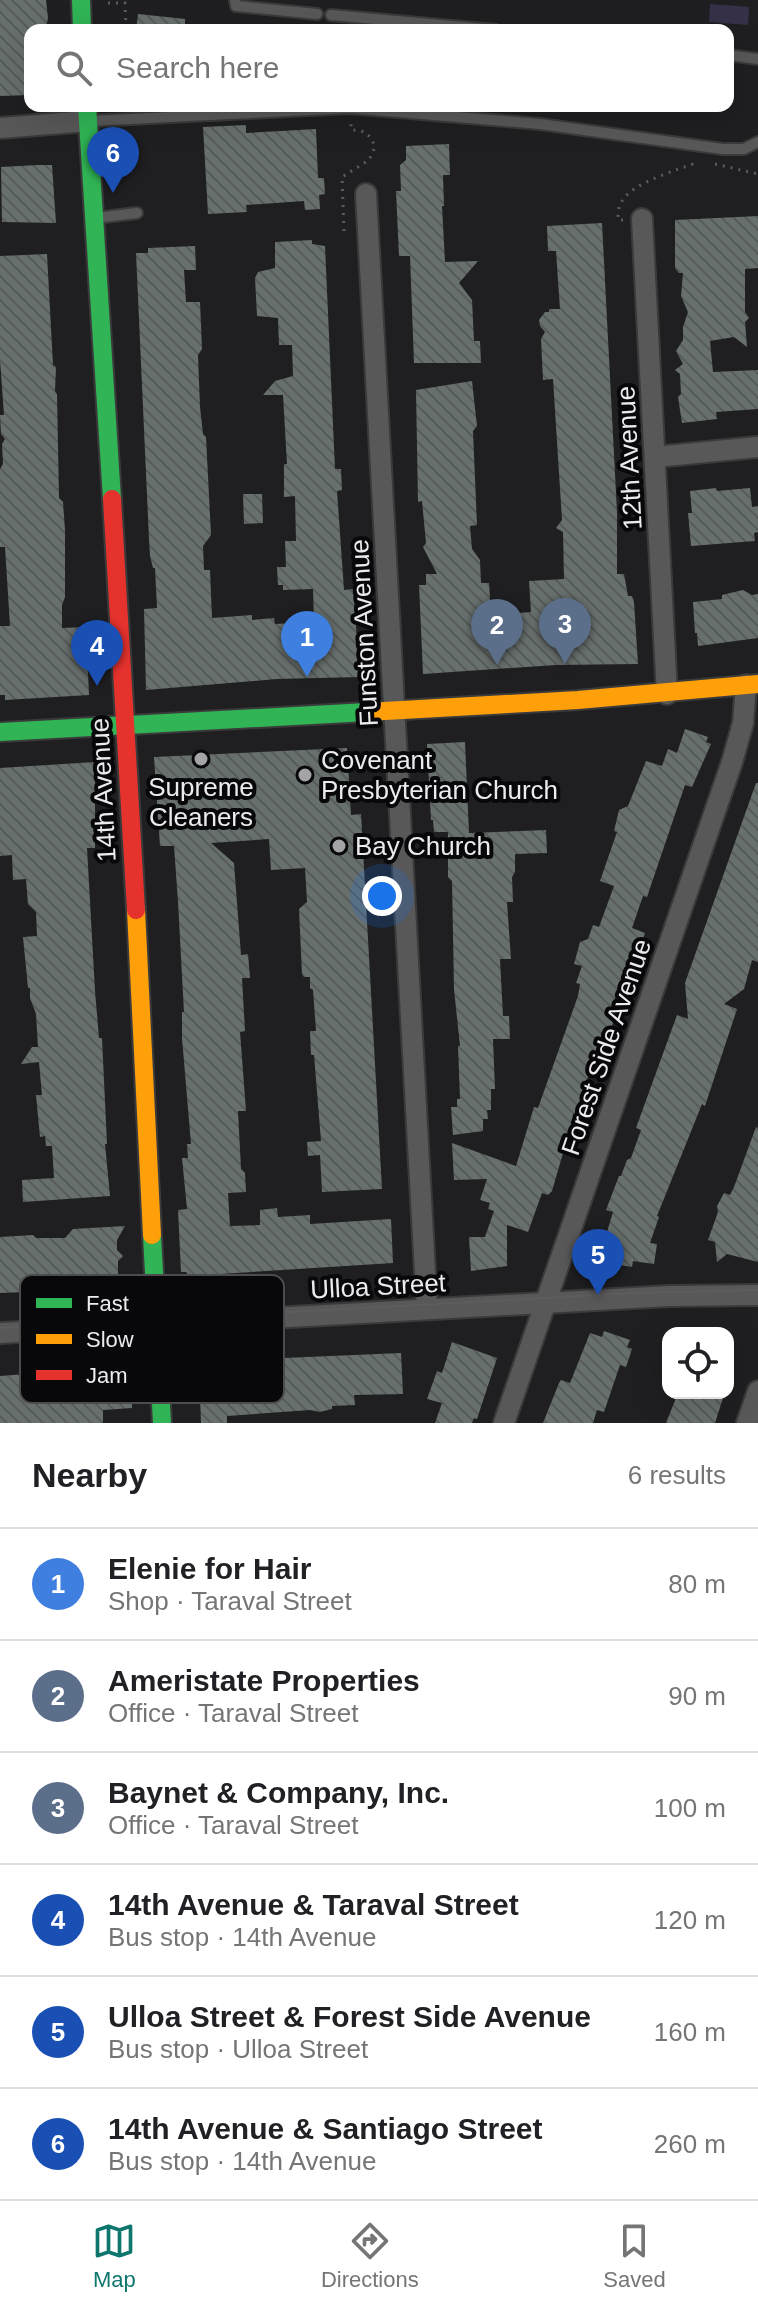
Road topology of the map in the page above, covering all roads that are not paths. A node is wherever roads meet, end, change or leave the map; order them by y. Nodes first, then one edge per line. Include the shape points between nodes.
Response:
1 (81, 0) edge
2 (235, 0) edge
3 (317, 14) dead end
4 (331, 15) dead end
5 (82, 24) edge
6 (430, 24) edge
7 (734, 56) edge
8 (758, 59) edge
9 (247, 112) edge
10 (398, 112) edge
11 (87, 114) edge
12 (0, 128) edge
13 (758, 142) edge
14 (366, 194) dead end
15 (137, 213) dead end
16 (93, 218) junction
17 (642, 219) dead end
18 (758, 447) edge
19 (655, 457) junction
20 (752, 685) edge
21 (667, 694) junction
22 (394, 710) junction
23 (126, 725) junction
24 (0, 732) edge
25 (154, 1275) edge
26 (758, 1295) edge
27 (545, 1303) junction
28 (427, 1309) junction
29 (284, 1317) edge
30 (20, 1332) edge
31 (0, 1333) edge
32 (758, 1391) edge
33 (161, 1403) edge
34 (162, 1423) edge
35 (504, 1423) edge
36 (747, 1423) edge

1 - 5 street
2 - 3 lane via 236,6
4 - 6 lane
7 - 8 lane
9 - 11 lane
10 - 13 lane via 540,124 723,149 744,149
11 - 12 street
11 - 16 street, 14th Avenue
14 - 22 street, Funston Avenue
15 - 16 lane
16 - 23 street, 14th Avenue
17 - 19 street, 12th Avenue
18 - 19 street
19 - 21 street, 12th Avenue
20 - 21 street
20 - 27 street, Forest Side Avenue via 732,762
21 - 22 street
22 - 23 street
22 - 28 street, Funston Avenue
23 - 24 street
23 - 25 street, 14th Avenue
26 - 27 street, Ulloa Street
27 - 28 street, Ulloa Street
27 - 35 street, Forest Side Avenue
28 - 29 street, Ulloa Street
30 - 31 street, Ulloa Street
32 - 36 street
33 - 34 street, 14th Avenue

